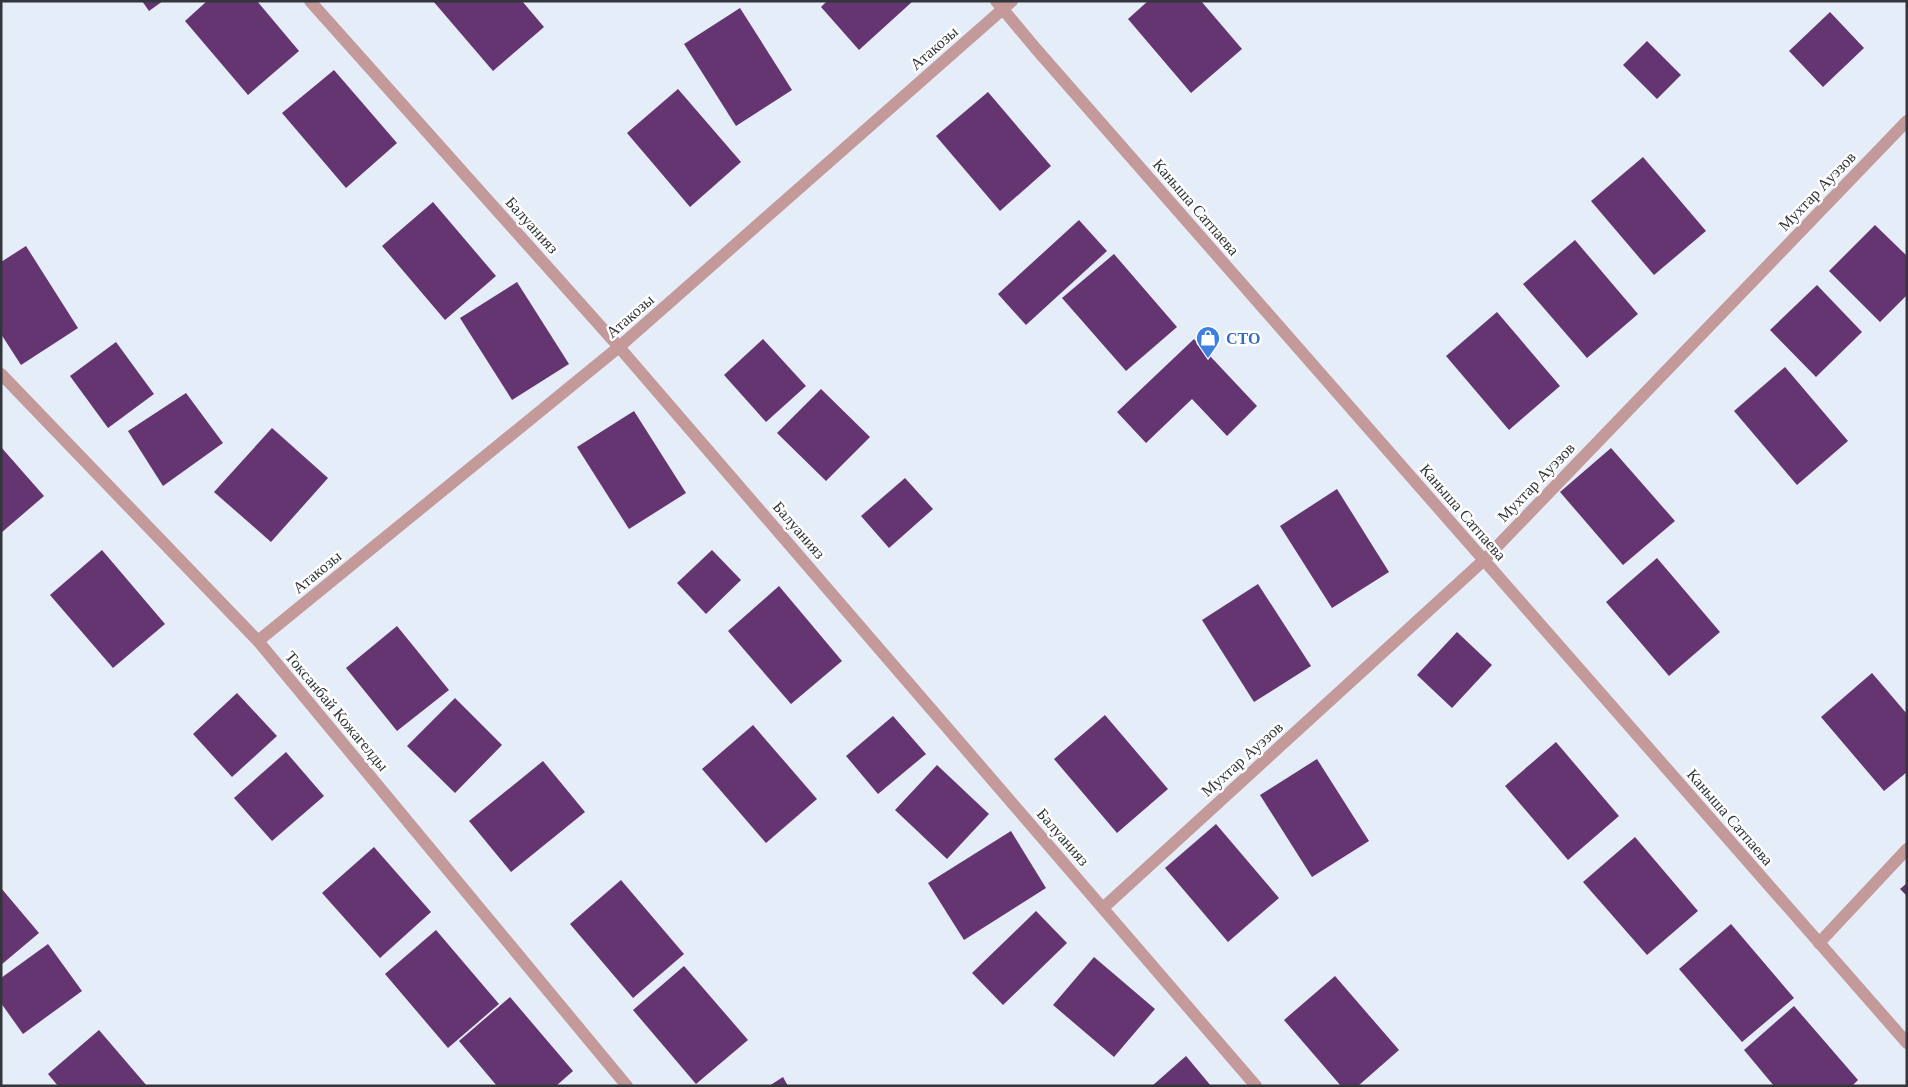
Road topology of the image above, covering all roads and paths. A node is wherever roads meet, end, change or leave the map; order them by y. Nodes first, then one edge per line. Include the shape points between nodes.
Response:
1 (310, 1) edge
2 (1004, 4) edge
3 (1907, 121) edge
4 (620, 347) junction
5 (1, 374) edge
6 (1484, 560) junction
7 (258, 641) junction
8 (1907, 849) edge
9 (1103, 908) junction
10 (1819, 943) junction
11 (1907, 1043) edge
12 (627, 1086) edge
13 (1256, 1086) edge

1 - 4 street, Балуанияз
2 - 4 street, Атакозы
2 - 6 street, Каныша Сатпаева via 1044,58
3 - 6 street, Мухтар Ауэзов
4 - 7 street, Атакозы
4 - 9 street, Балуанияз
5 - 7 street, Токсанбай Кожагелды
6 - 9 street, Мухтар Ауэзов
6 - 10 street, Каныша Сатпаева
7 - 12 street, Токсанбай Кожагелды
8 - 10 street
9 - 13 street, Балуанияз
10 - 11 street, Каныша Сатпаева

